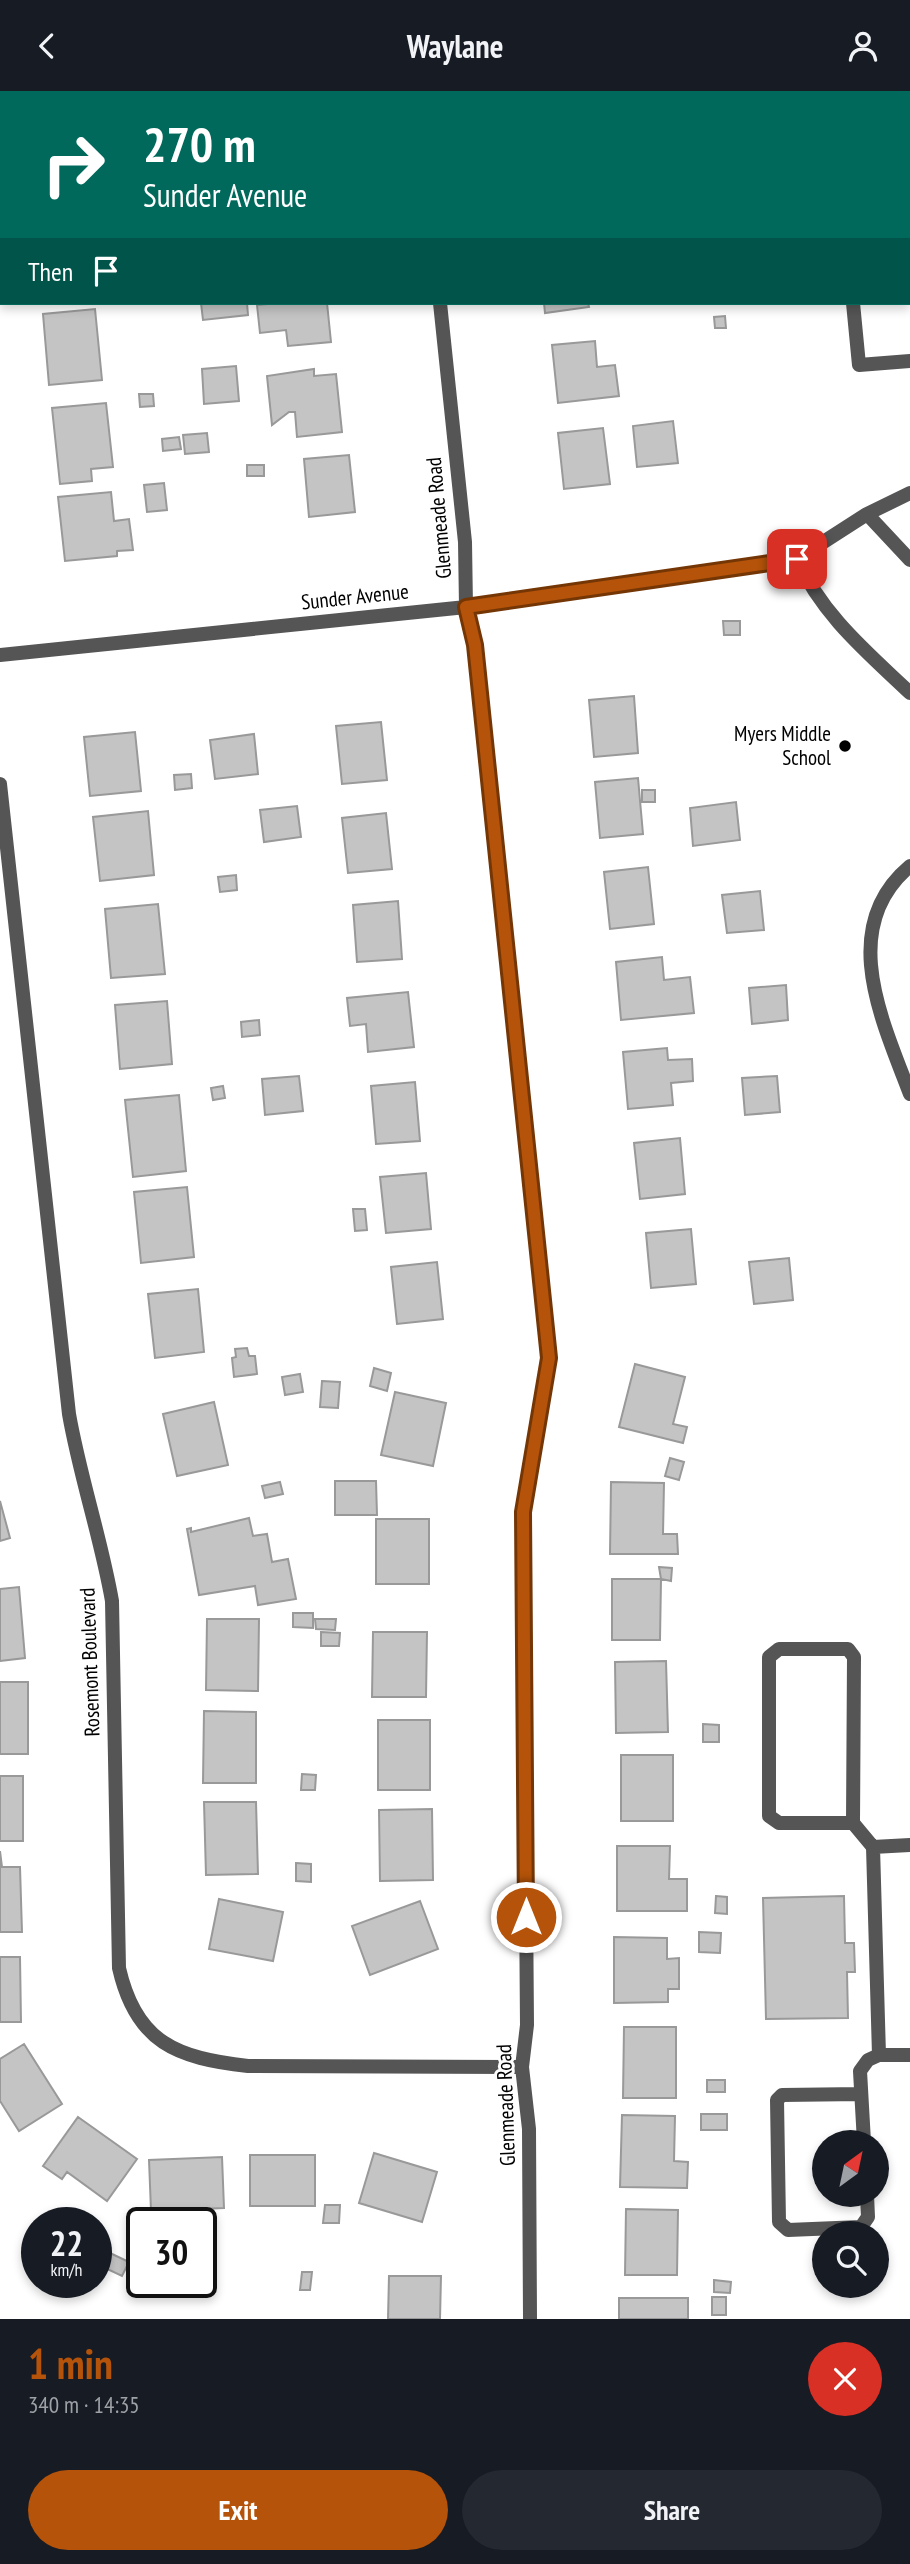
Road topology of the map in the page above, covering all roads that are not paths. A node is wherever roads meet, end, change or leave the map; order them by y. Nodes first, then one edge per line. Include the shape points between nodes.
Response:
1 (440, 305) edge
2 (853, 305) edge
3 (910, 361) edge
4 (910, 493) edge
5 (867, 514) junction
6 (797, 559) junction
7 (910, 560) edge
8 (466, 607) junction
9 (0, 655) edge
10 (910, 693) edge
11 (0, 784) edge
12 (910, 850) edge
13 (906, 869) edge
14 (910, 1094) edge
15 (853, 1823) junction
16 (910, 1845) edge
17 (873, 1847) junction
18 (878, 2055) junction
19 (910, 2055) edge
20 (522, 2067) junction
21 (861, 2094) junction
22 (863, 2130) edge
23 (868, 2207) edge
24 (530, 2319) edge

1 - 8 street, Glenmeade Road via 465,542
2 - 3 street via 859,365
4 - 5 street
5 - 6 street
5 - 7 street
6 - 8 street, Sunder Avenue
6 - 10 street via 808,584 836,623
8 - 9 street, Sunder Avenue
8 - 20 street, Glenmeade Road via 477,659 549,1358 523,1512 527,2025
11 - 20 street, Rosemont Boulevard via 69,1414 112,1601 119,1968 124,1991 149,2031 177,2052 204,2061 248,2066
12 - 13 street
13 - 14 street via 875,914 868,957 883,1023
15 - 15 street via 855,1657 848,1649 779,1649 769,1657 769,1816 779,1823
15 - 17 street
16 - 17 street
17 - 18 street
18 - 19 street
18 - 21 street via 860,2071
20 - 24 street, Glenmeade Road via 529,2129
21 - 22 street
21 - 23 street via 782,2095 777,2100 779,2222 788,2230 861,2227 868,2217

